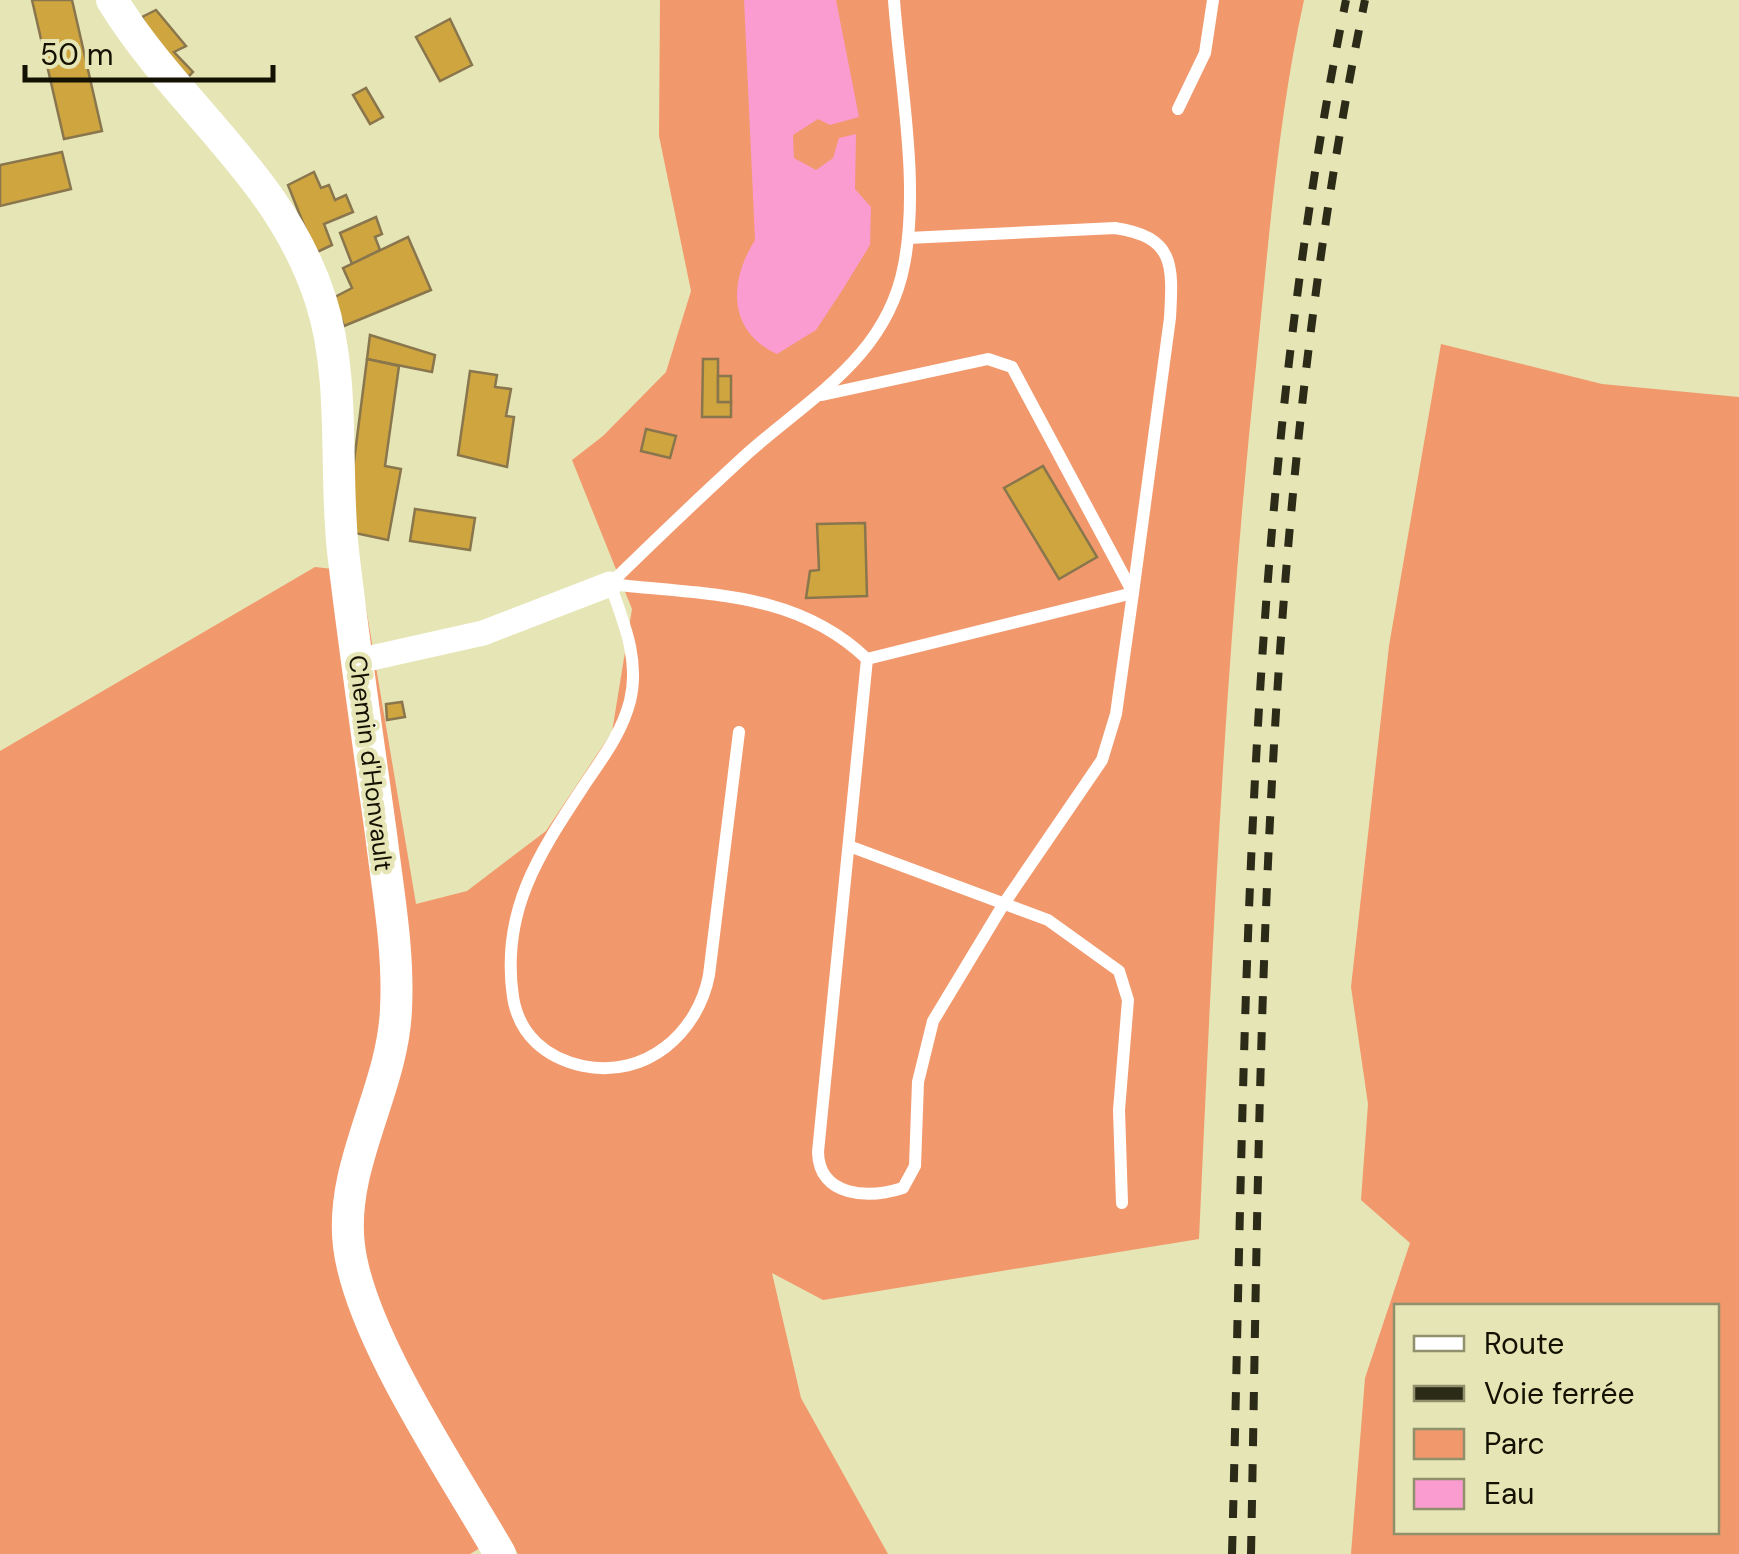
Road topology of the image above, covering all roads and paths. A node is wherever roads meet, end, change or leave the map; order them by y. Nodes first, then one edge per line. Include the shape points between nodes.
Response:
1 (112, 0) edge
2 (894, 0) edge
3 (1213, 0) edge
4 (1178, 109) dead end
5 (908, 238) junction
6 (820, 395) junction
7 (610, 584) junction
8 (1133, 593) junction
9 (867, 659) junction
10 (358, 661) junction
11 (739, 732) dead end
12 (849, 846) junction
13 (1003, 905) junction
14 (1122, 1203) dead end
15 (500, 1554) edge

1 - 10 street, Chemin d'Honvault via 150,56 267,190 317,288 332,366 341,532
2 - 5 lane
3 - 4 lane via 1205,53
5 - 6 lane via 899,288 882,326
5 - 8 lane via 1115,228 1146,235 1164,250 1170,318
6 - 7 lane via 751,450
6 - 8 lane via 988,358 1012,368
7 - 9 lane via 789,608 823,623
7 - 10 street via 483,634
7 - 11 lane via 634,667 629,705 614,742 540,858 511,929 518,1014 530,1037 552,1055 594,1067 638,1062 682,1035 699,1011
8 - 9 lane
8 - 13 lane via 1116,714 1102,760
9 - 12 lane
10 - 15 street, Chemin d'Honvault via 394,934 396,1008 388,1072 351,1193 349,1249 388,1353
12 - 13 lane
12 - 13 lane via 818,1137 822,1176 842,1190 888,1192 910,1179 925,1042
13 - 14 lane via 1062,928 1124,980

